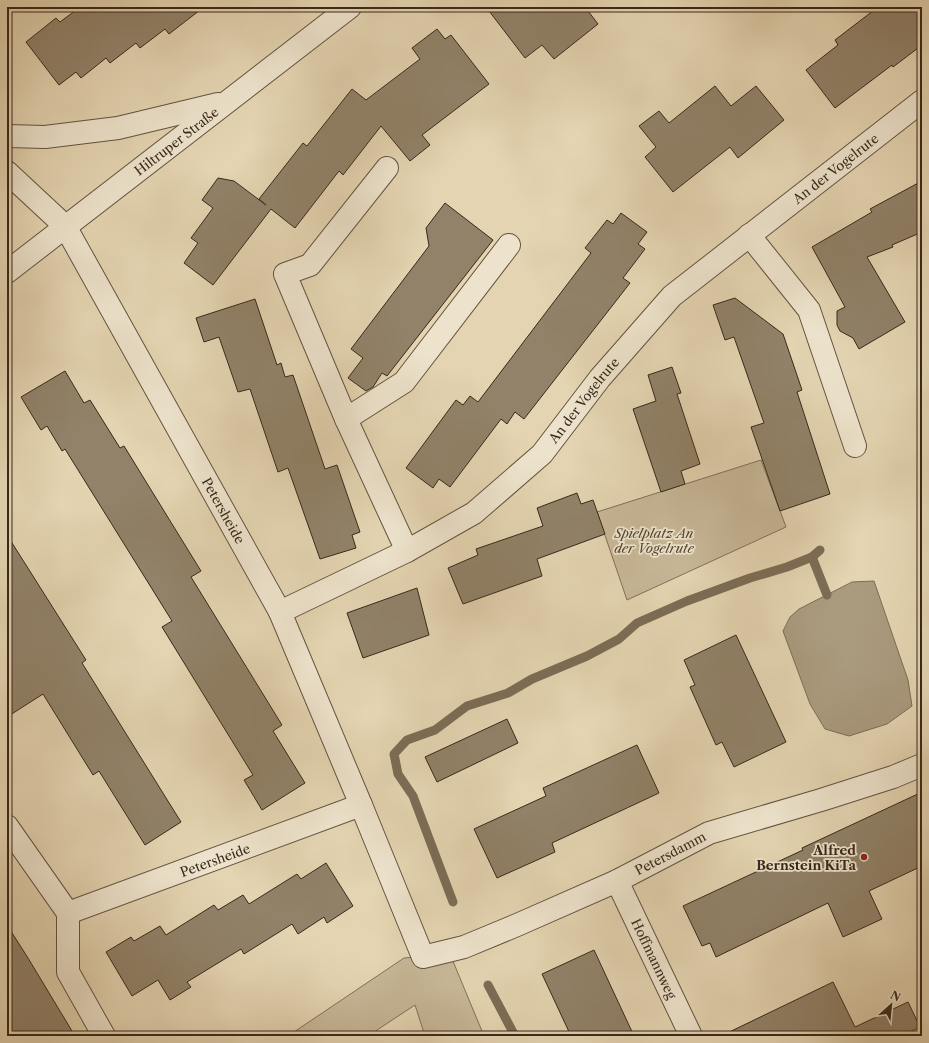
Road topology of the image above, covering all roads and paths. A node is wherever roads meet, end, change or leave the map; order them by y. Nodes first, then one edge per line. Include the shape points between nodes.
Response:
1 (350, 7) edge
2 (922, 101) edge
3 (226, 102) junction
4 (7, 136) edge
5 (388, 168) dead end
6 (7, 172) edge
7 (64, 226) junction
8 (749, 235) junction
9 (509, 245) dead end
10 (7, 272) edge
11 (346, 419) junction
12 (855, 446) dead end
13 (407, 551) junction
14 (280, 612) junction
15 (922, 765) edge
16 (361, 806) junction
17 (7, 826) edge
18 (617, 881) junction
19 (68, 913) junction
20 (424, 957) joint
21 (104, 1036) edge
22 (691, 1036) edge

1 - 3 street, Hiltruper Straße
2 - 8 street, An der Vogelrute
3 - 4 street via 118,128 45,137
3 - 7 street, Hiltruper Straße
5 - 11 street via 310,265 285,274
6 - 7 street
7 - 10 street, Hiltruper Straße
7 - 14 street, Petersheide
8 - 12 street via 809,310
8 - 13 street, An der Vogelrute via 672,296 600,378 542,454 474,513
9 - 11 street via 404,382
11 - 13 street
13 - 14 street, An der Vogelrute
14 - 16 street, Petersheide
15 - 18 street, Petersdamm via 821,800 709,833
16 - 19 street, Petersheide
16 - 20 street, Petersheide
17 - 19 street
18 - 20 street, Petersdamm via 464,948
18 - 22 street, Hoffmannweg
19 - 21 street via 68,972

